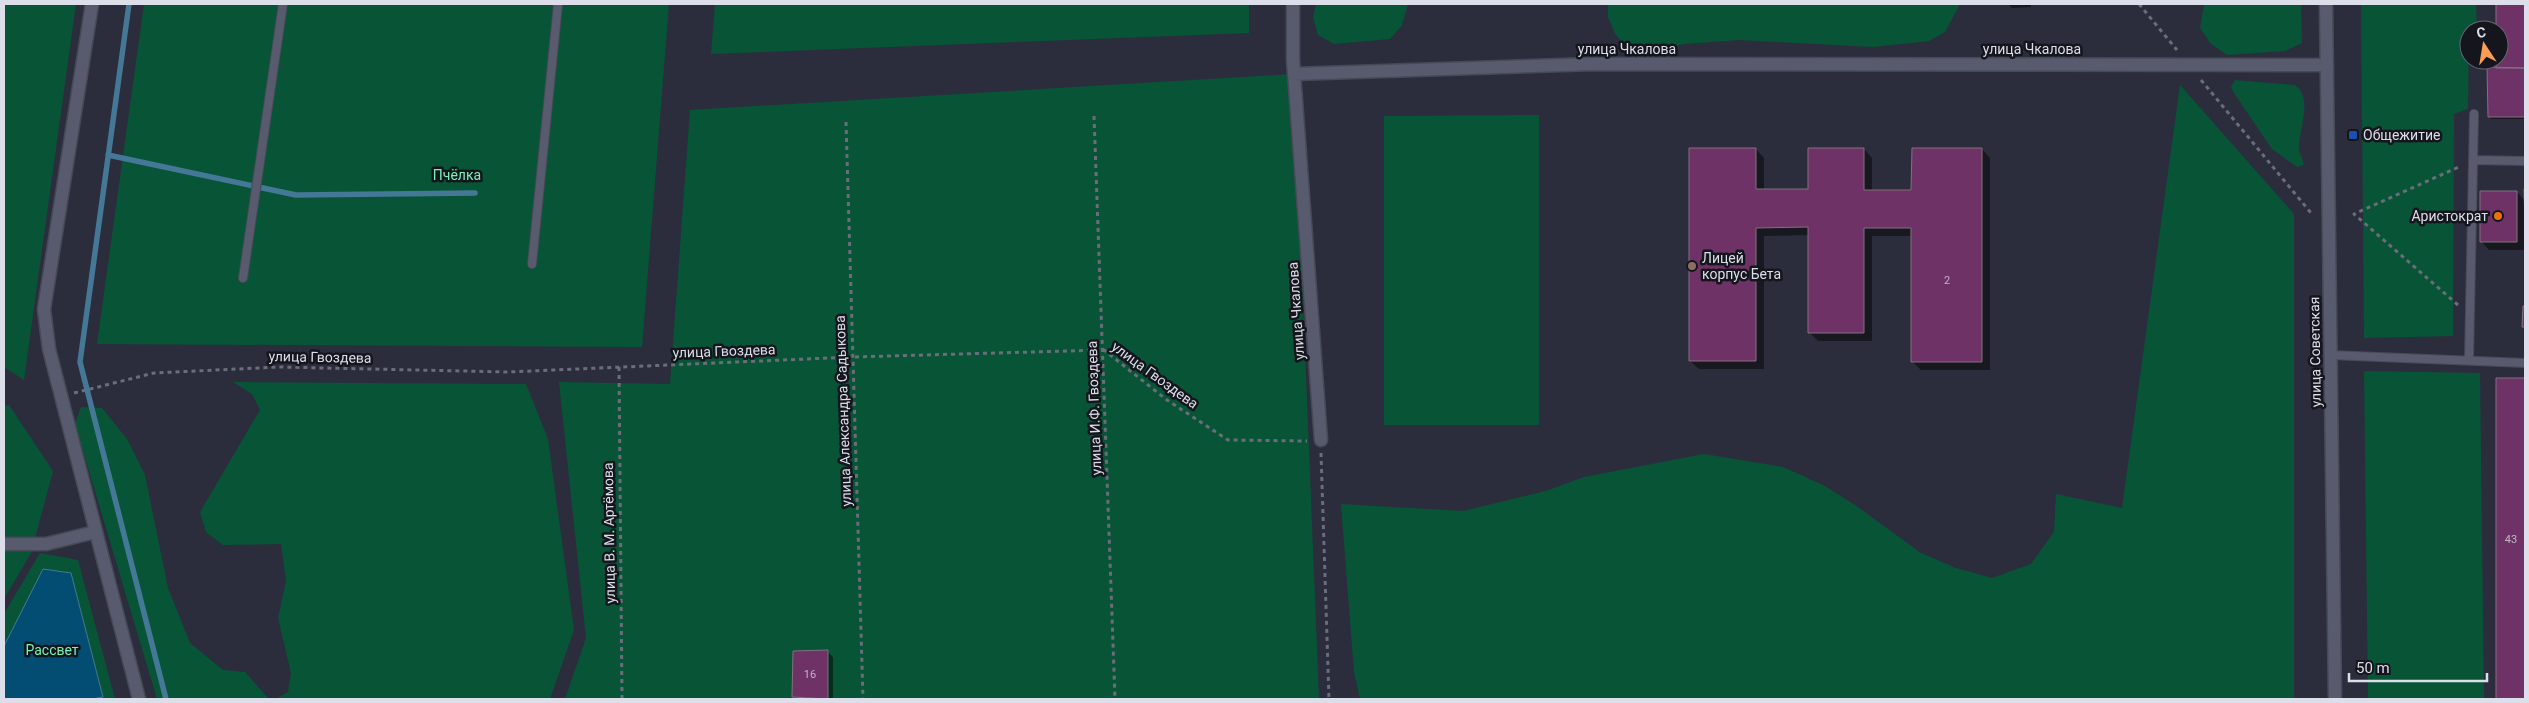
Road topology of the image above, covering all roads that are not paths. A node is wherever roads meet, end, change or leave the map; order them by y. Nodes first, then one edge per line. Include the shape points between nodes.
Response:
1 (92, 4) edge
2 (283, 4) edge
3 (558, 4) edge
4 (1293, 4) edge
5 (2326, 4) edge
6 (2327, 65) junction
7 (1294, 74) junction
8 (2474, 114) dead end
9 (2473, 160) junction
10 (2525, 161) edge
11 (532, 264) dead end
12 (244, 278) dead end
13 (2330, 355) junction
14 (2468, 359) junction
15 (2525, 363) edge
16 (1320, 440) road end
17 (95, 532) junction
18 (4, 544) edge
19 (139, 699) edge
20 (2335, 699) edge

1 - 17 street via 44,309 49,348
2 - 12 lane
3 - 11 lane
4 - 7 street
5 - 6 street, улица Советская
6 - 7 street, улица Чкалова via 1594,64
6 - 13 street, улица Советская
7 - 16 street, улица Чкалова
8 - 9 lane
9 - 10 lane
9 - 14 lane
13 - 14 lane
13 - 20 street, улица Советская
14 - 15 lane
17 - 18 street via 46,544
17 - 19 street

